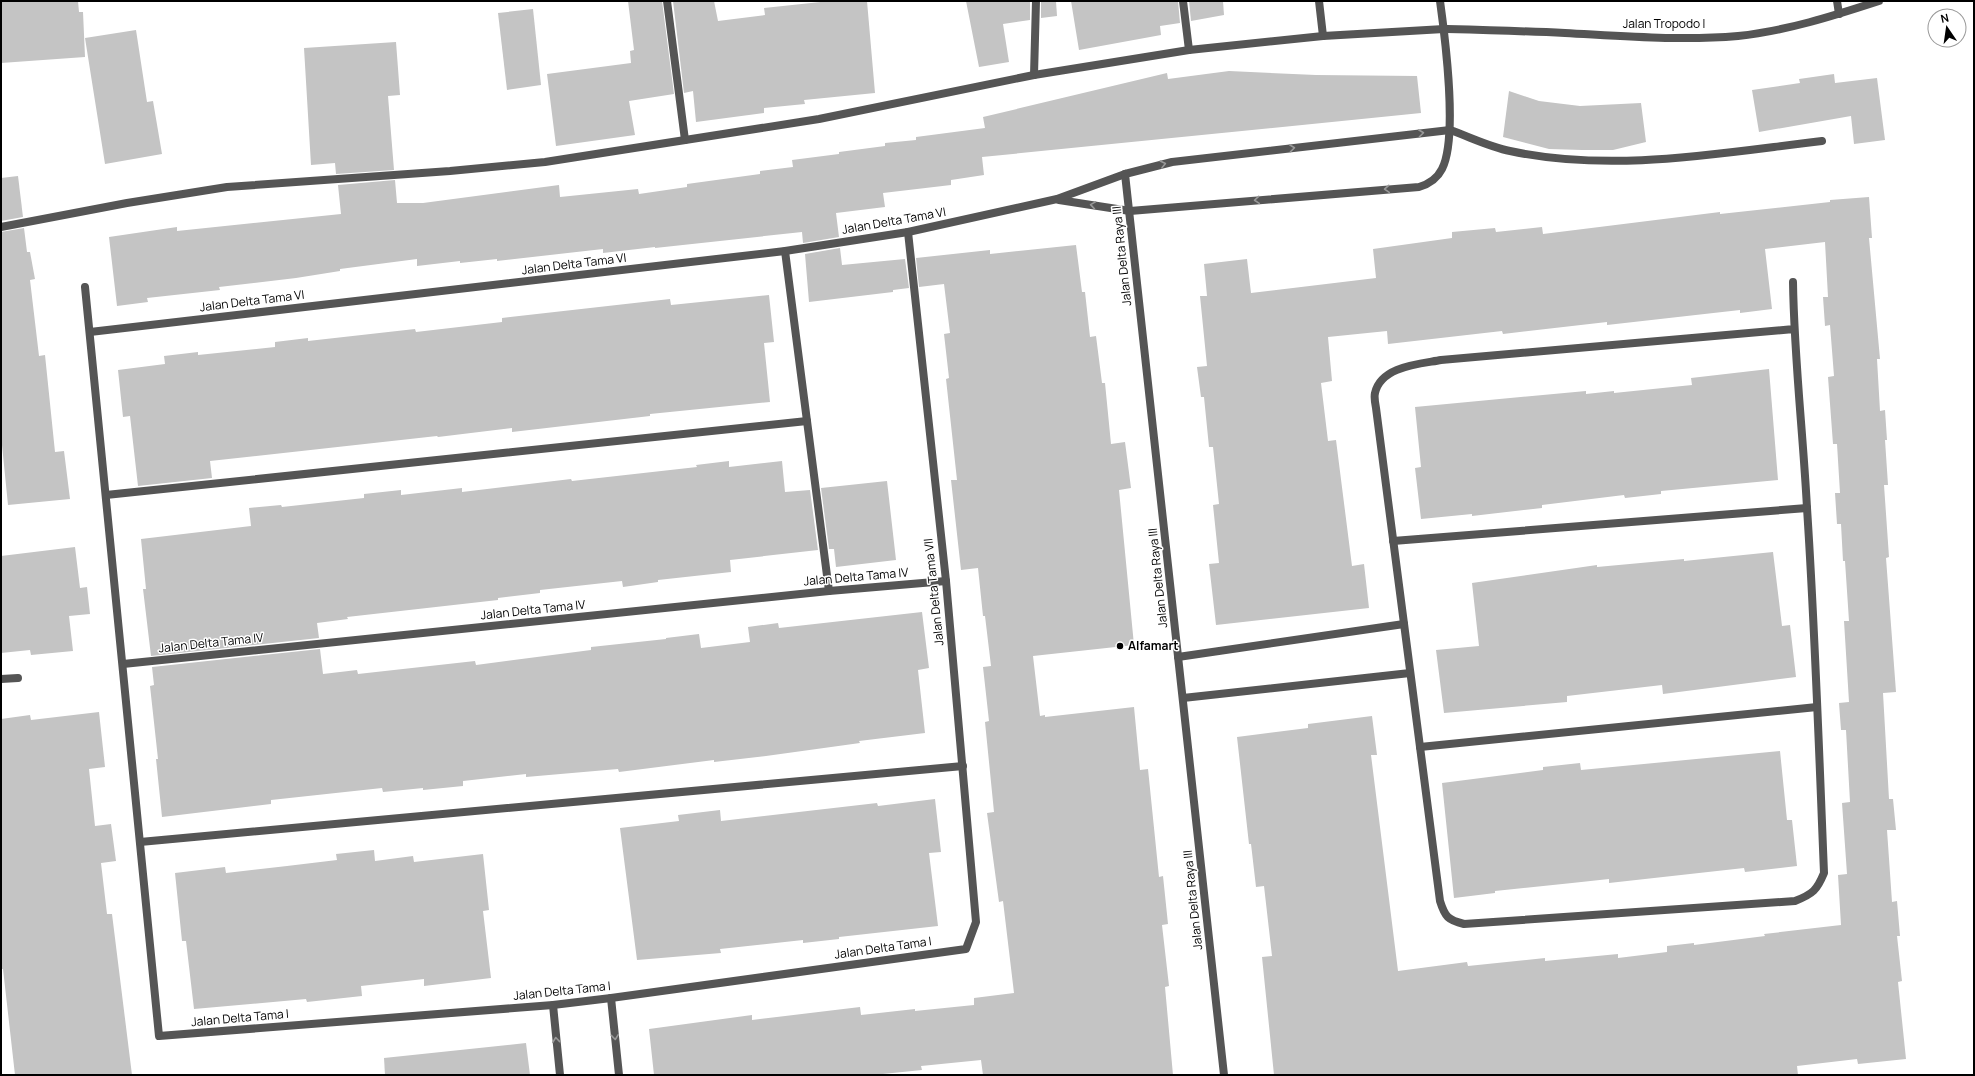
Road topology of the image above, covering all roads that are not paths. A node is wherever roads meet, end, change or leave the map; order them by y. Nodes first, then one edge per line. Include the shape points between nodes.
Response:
1 (667, 1) edge
2 (1036, 1) edge
3 (1184, 1) edge
4 (1319, 1) edge
5 (1440, 1) edge
6 (1837, 1) edge
7 (1879, 1) edge
8 (1839, 14) junction
9 (1444, 29) junction
10 (1323, 36) junction
11 (1188, 50) junction
12 (1034, 75) junction
13 (1450, 130) junction
14 (684, 140) junction
15 (1822, 141) dead end
16 (1125, 174) junction
17 (1057, 199) junction
18 (1130, 211) junction
19 (1, 227) edge
20 (908, 232) junction
21 (785, 251) junction
22 (1793, 282) dead end
23 (85, 288) dead end
24 (1794, 329) junction
25 (90, 332) junction
26 (807, 421) junction
27 (106, 495) junction
28 (1807, 508) junction
29 (1393, 541) junction
30 (946, 581) junction
31 (829, 591) junction
32 (1404, 624) junction
33 (1178, 657) junction
34 (123, 664) junction
35 (1410, 673) junction
36 (18, 678) dead end
37 (1, 679) edge
38 (1183, 698) junction
39 (1818, 707) junction
40 (1420, 747) junction
41 (963, 766) junction
42 (140, 842) junction
43 (966, 949) joint
44 (611, 998) junction
45 (553, 1005) junction
46 (560, 1075) edge
47 (619, 1075) edge
48 (1224, 1075) edge

1 - 14 street
2 - 12 street
3 - 11 street
4 - 10 street
5 - 9 street, Jalan Delta Tama VI
6 - 8 street
7 - 8 street, Jalan Tropodo I
8 - 9 street, Jalan Tropodo I via 1738,36 1632,37
9 - 10 street, Jalan Tropodo I
9 - 13 street, Jalan Delta Tama VI
10 - 11 street, Jalan Tropodo I
11 - 12 street, Jalan Tropodo I
12 - 14 street, Jalan Tropodo I via 819,119
13 - 15 street via 1509,151 1552,158 1597,161 1682,158
16 -> 13 street, Jalan Delta Tama VI via 1172,162
13 -> 18 street, Jalan Delta Tama VI via 1442,168 1432,181 1419,187
14 - 19 street, Jalan Tropodo I via 545,162 227,187
16 - 17 street, Jalan Delta Tama VI
16 - 18 street, Jalan Delta Raya III
18 -> 17 street, Jalan Delta Tama VI
17 - 20 street, Jalan Delta Tama VI
18 - 33 street, Jalan Delta Raya III
20 - 21 street, Jalan Delta Tama VI
20 - 30 street, Jalan Delta Tama VII
21 - 25 street, Jalan Delta Tama VI
21 - 26 street
22 - 24 street
23 - 25 street
24 - 28 street
24 - 29 street via 1441,360 1402,368 1392,373 1381,382 1375,393
25 - 27 street
26 - 27 street
26 - 31 street
27 - 34 street
28 - 29 street
28 - 39 street
29 - 32 street
30 - 31 street, Jalan Delta Tama IV
30 - 41 street, Jalan Delta Tama VII
31 - 34 street, Jalan Delta Tama IV
32 - 33 street
32 - 35 street
33 - 38 street, Jalan Delta Raya III
34 - 42 street
35 - 38 street
35 - 40 street
36 - 37 street
38 - 48 street, Jalan Delta Raya III
39 - 40 street
39 - 40 street via 1824,873 1818,887 1795,901 1464,924 1451,921 1443,912 1440,901
41 - 42 street
41 - 43 street, Jalan Delta Tama VII via 976,922
42 - 45 street, Jalan Delta Tama I via 159,1036
43 - 44 street, Jalan Delta Tama I
44 - 45 street, Jalan Delta Tama I
44 -> 47 street
46 -> 45 street

